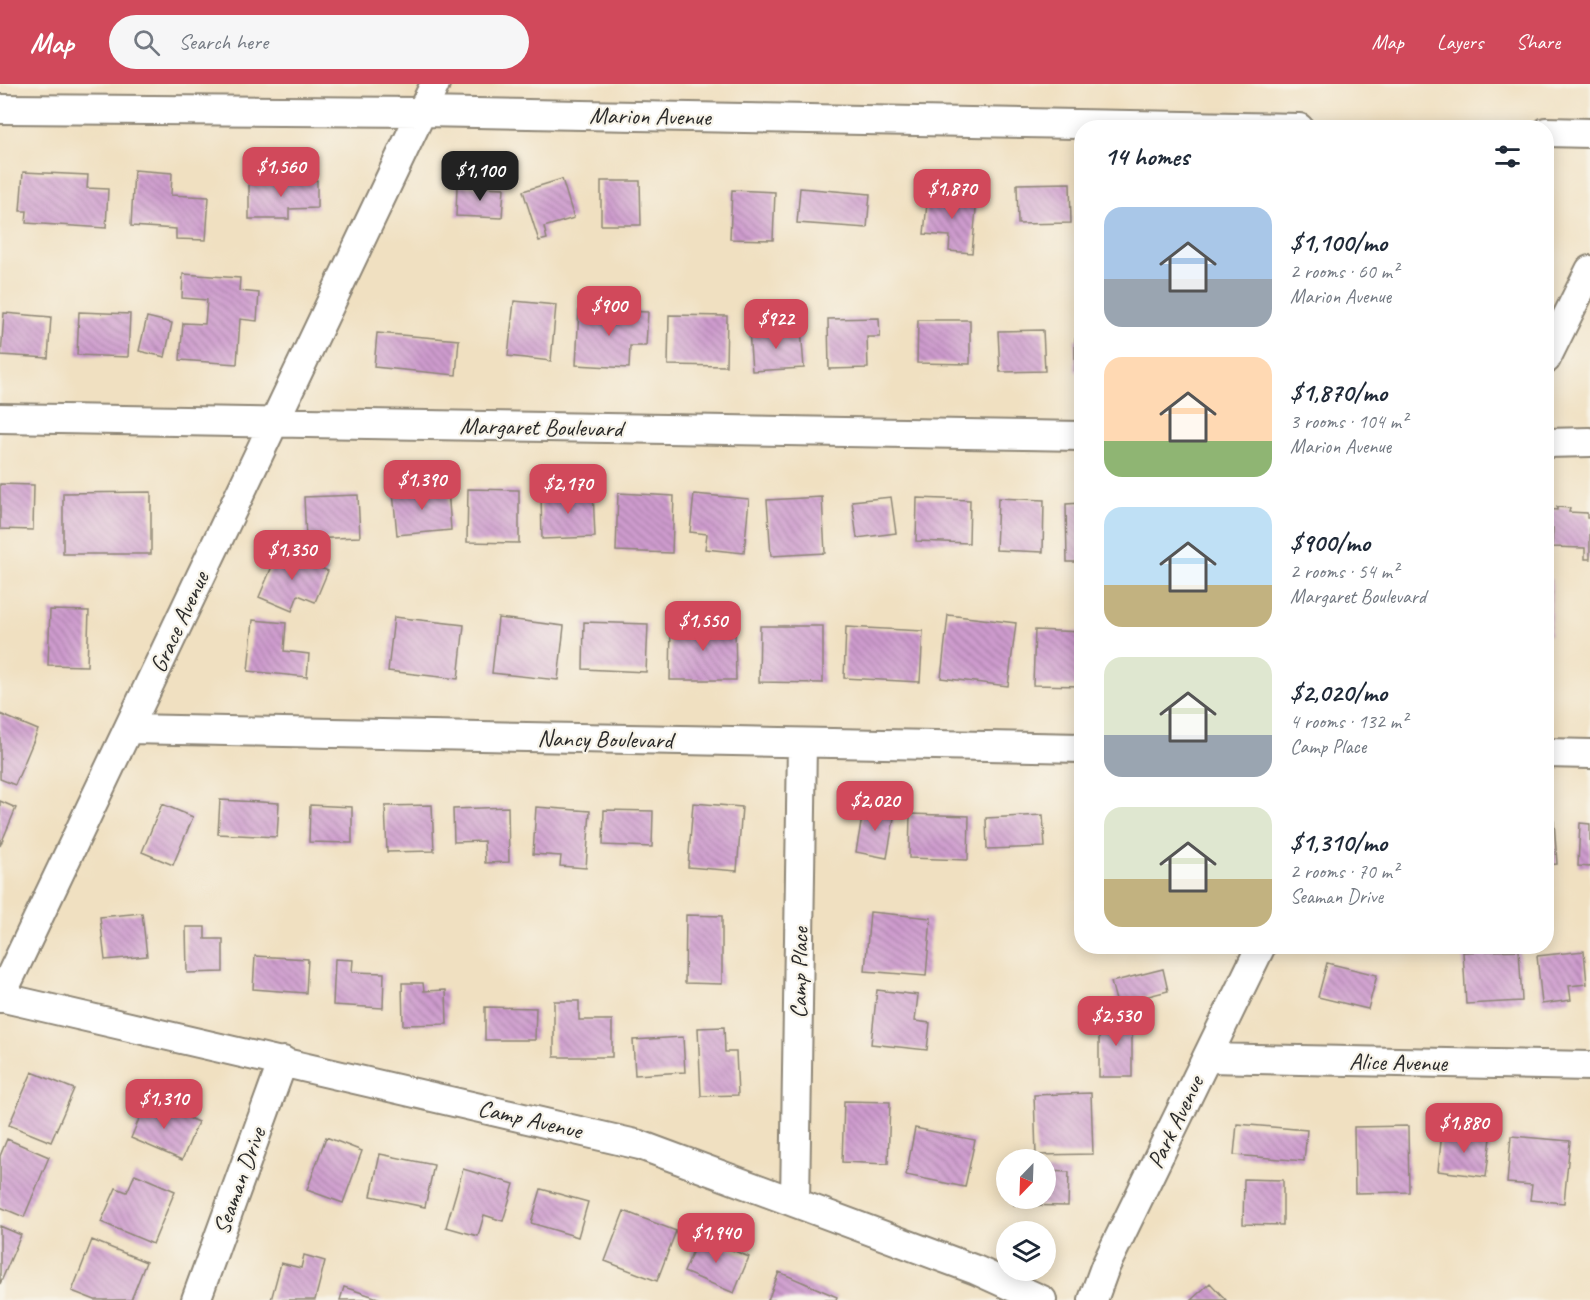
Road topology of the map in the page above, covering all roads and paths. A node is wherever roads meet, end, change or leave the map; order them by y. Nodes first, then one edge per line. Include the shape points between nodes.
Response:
1 (435, 84) edge
2 (0, 109) edge
3 (421, 112) junction
4 (1074, 124) edge
5 (1554, 132) edge
6 (1590, 132) edge
7 (1590, 270) edge
8 (1554, 343) edge
9 (0, 418) edge
10 (274, 423) junction
11 (1074, 436) edge
12 (1554, 442) edge
13 (1590, 442) edge
14 (129, 729) junction
15 (802, 743) junction
16 (1074, 748) edge
17 (1554, 753) edge
18 (1590, 754) edge
19 (1257, 954) edge
20 (0, 997) edge
21 (1206, 1058) junction
22 (283, 1061) junction
23 (1590, 1066) edge
24 (795, 1202) junction
25 (196, 1300) edge
26 (1042, 1300) edge
27 (1094, 1300) edge

1 - 3 street, Grace Avenue
2 - 3 street, Marion Avenue
3 - 4 street, Marion Avenue
3 - 10 street, Grace Avenue
5 - 6 street
7 - 8 street
9 - 10 street, Margaret Boulevard
10 - 11 street, Margaret Boulevard
10 - 14 street, Grace Avenue
12 - 13 street
14 - 15 street, Nancy Boulevard
14 - 20 street, Grace Avenue
15 - 16 street, Nancy Boulevard
15 - 24 street, Camp Place
17 - 18 street
19 - 21 street, Park Avenue
20 - 22 street, Camp Avenue
21 - 23 street, Alice Avenue
21 - 27 street, Park Avenue via 1105,1267
22 - 24 street, Camp Avenue via 640,1145
22 - 25 street, Seaman Drive
24 - 26 street, Camp Avenue via 976,1270

